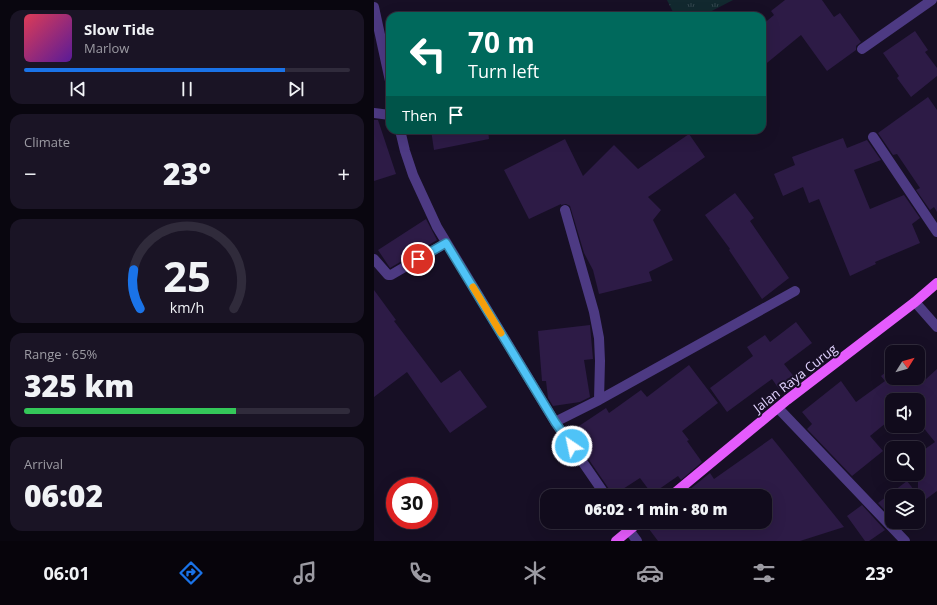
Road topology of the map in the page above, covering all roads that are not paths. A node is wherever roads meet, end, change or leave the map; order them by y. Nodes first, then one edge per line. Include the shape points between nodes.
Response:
1 (934, 0) edge
2 (937, 3) edge
3 (374, 7) edge
4 (862, 49) dead end
5 (386, 60) edge
6 (374, 113) edge
7 (386, 114) edge
8 (401, 134) edge
9 (873, 137) dead end
10 (565, 210) dead end
11 (937, 232) edge
12 (446, 243) junction
13 (374, 259) edge
14 (937, 283) edge
15 (795, 291) dead end
16 (915, 302) junction
17 (937, 327) edge
18 (599, 400) junction
19 (778, 408) junction
20 (555, 422) junction
21 (601, 489) edge
22 (680, 489) edge
23 (624, 529) edge
24 (628, 529) edge
25 (616, 541) edge
26 (637, 541) edge
27 (904, 541) edge

1 - 2 street
1 - 4 street
3 - 5 street
6 - 7 street
8 - 12 street via 418,186
9 - 11 street
10 - 18 street via 599,338
12 - 13 street via 391,275 388,275
12 - 20 street
14 - 16 main road, Jalan Raya Curug
15 - 18 street
16 - 17 street
16 - 19 main road, Jalan Raya Curug
18 - 20 street
19 - 22 main road, Jalan Raya Curug
19 - 27 street
20 - 21 street
23 - 25 main road
24 - 26 street

